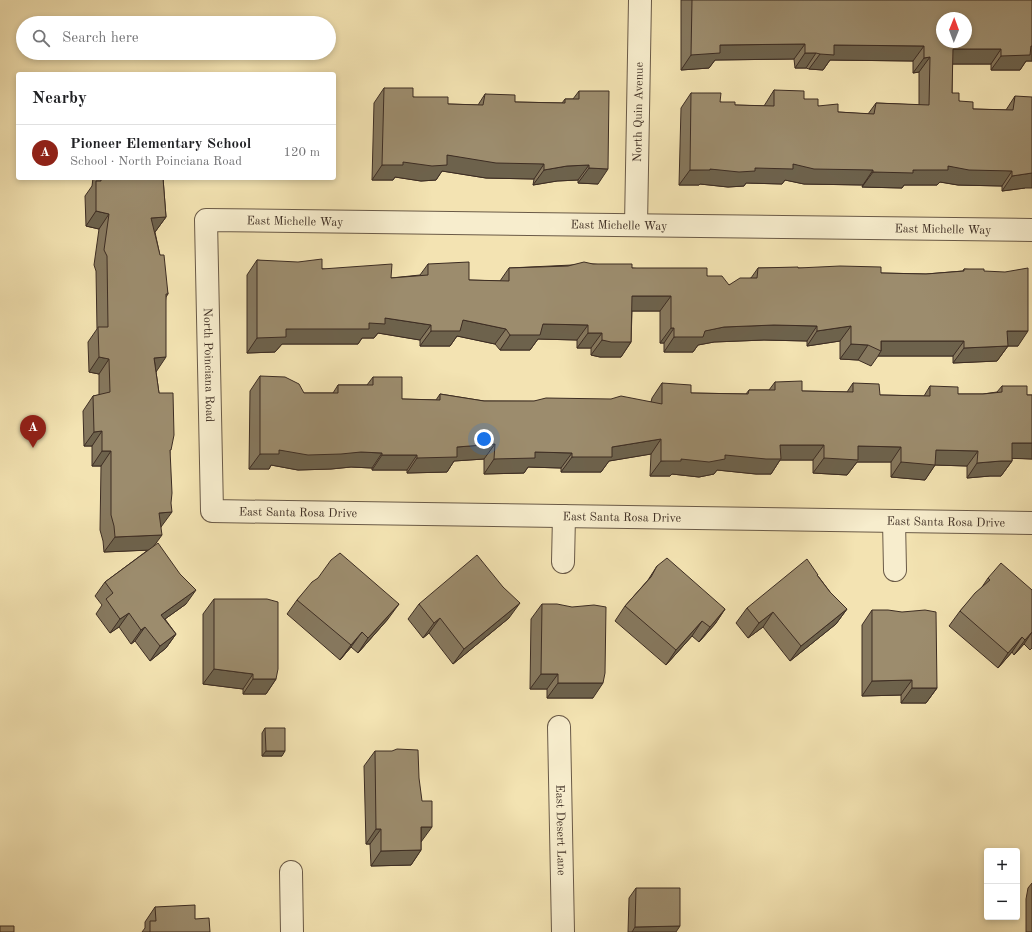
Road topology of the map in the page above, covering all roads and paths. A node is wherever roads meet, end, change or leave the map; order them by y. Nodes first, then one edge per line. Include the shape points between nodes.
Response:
1 (640, 0) edge
2 (206, 220) joint
3 (636, 225) junction
4 (1032, 230) edge
5 (212, 510) joint
6 (564, 516) junction
7 (894, 521) junction
8 (1032, 523) edge
9 (563, 562) dead end
10 (895, 570) dead end
11 (559, 727) dead end
12 (291, 872) dead end
13 (292, 932) edge
14 (563, 932) edge

1 - 3 street, North Quin Avenue
2 - 3 street, East Michelle Way
2 - 5 street, North Poinciana Road
3 - 4 street, East Michelle Way
5 - 6 street, East Santa Rosa Drive
6 - 7 street, East Santa Rosa Drive
6 - 9 street
7 - 8 street, East Santa Rosa Drive
7 - 10 street
11 - 14 street, East Desert Lane
12 - 13 street

